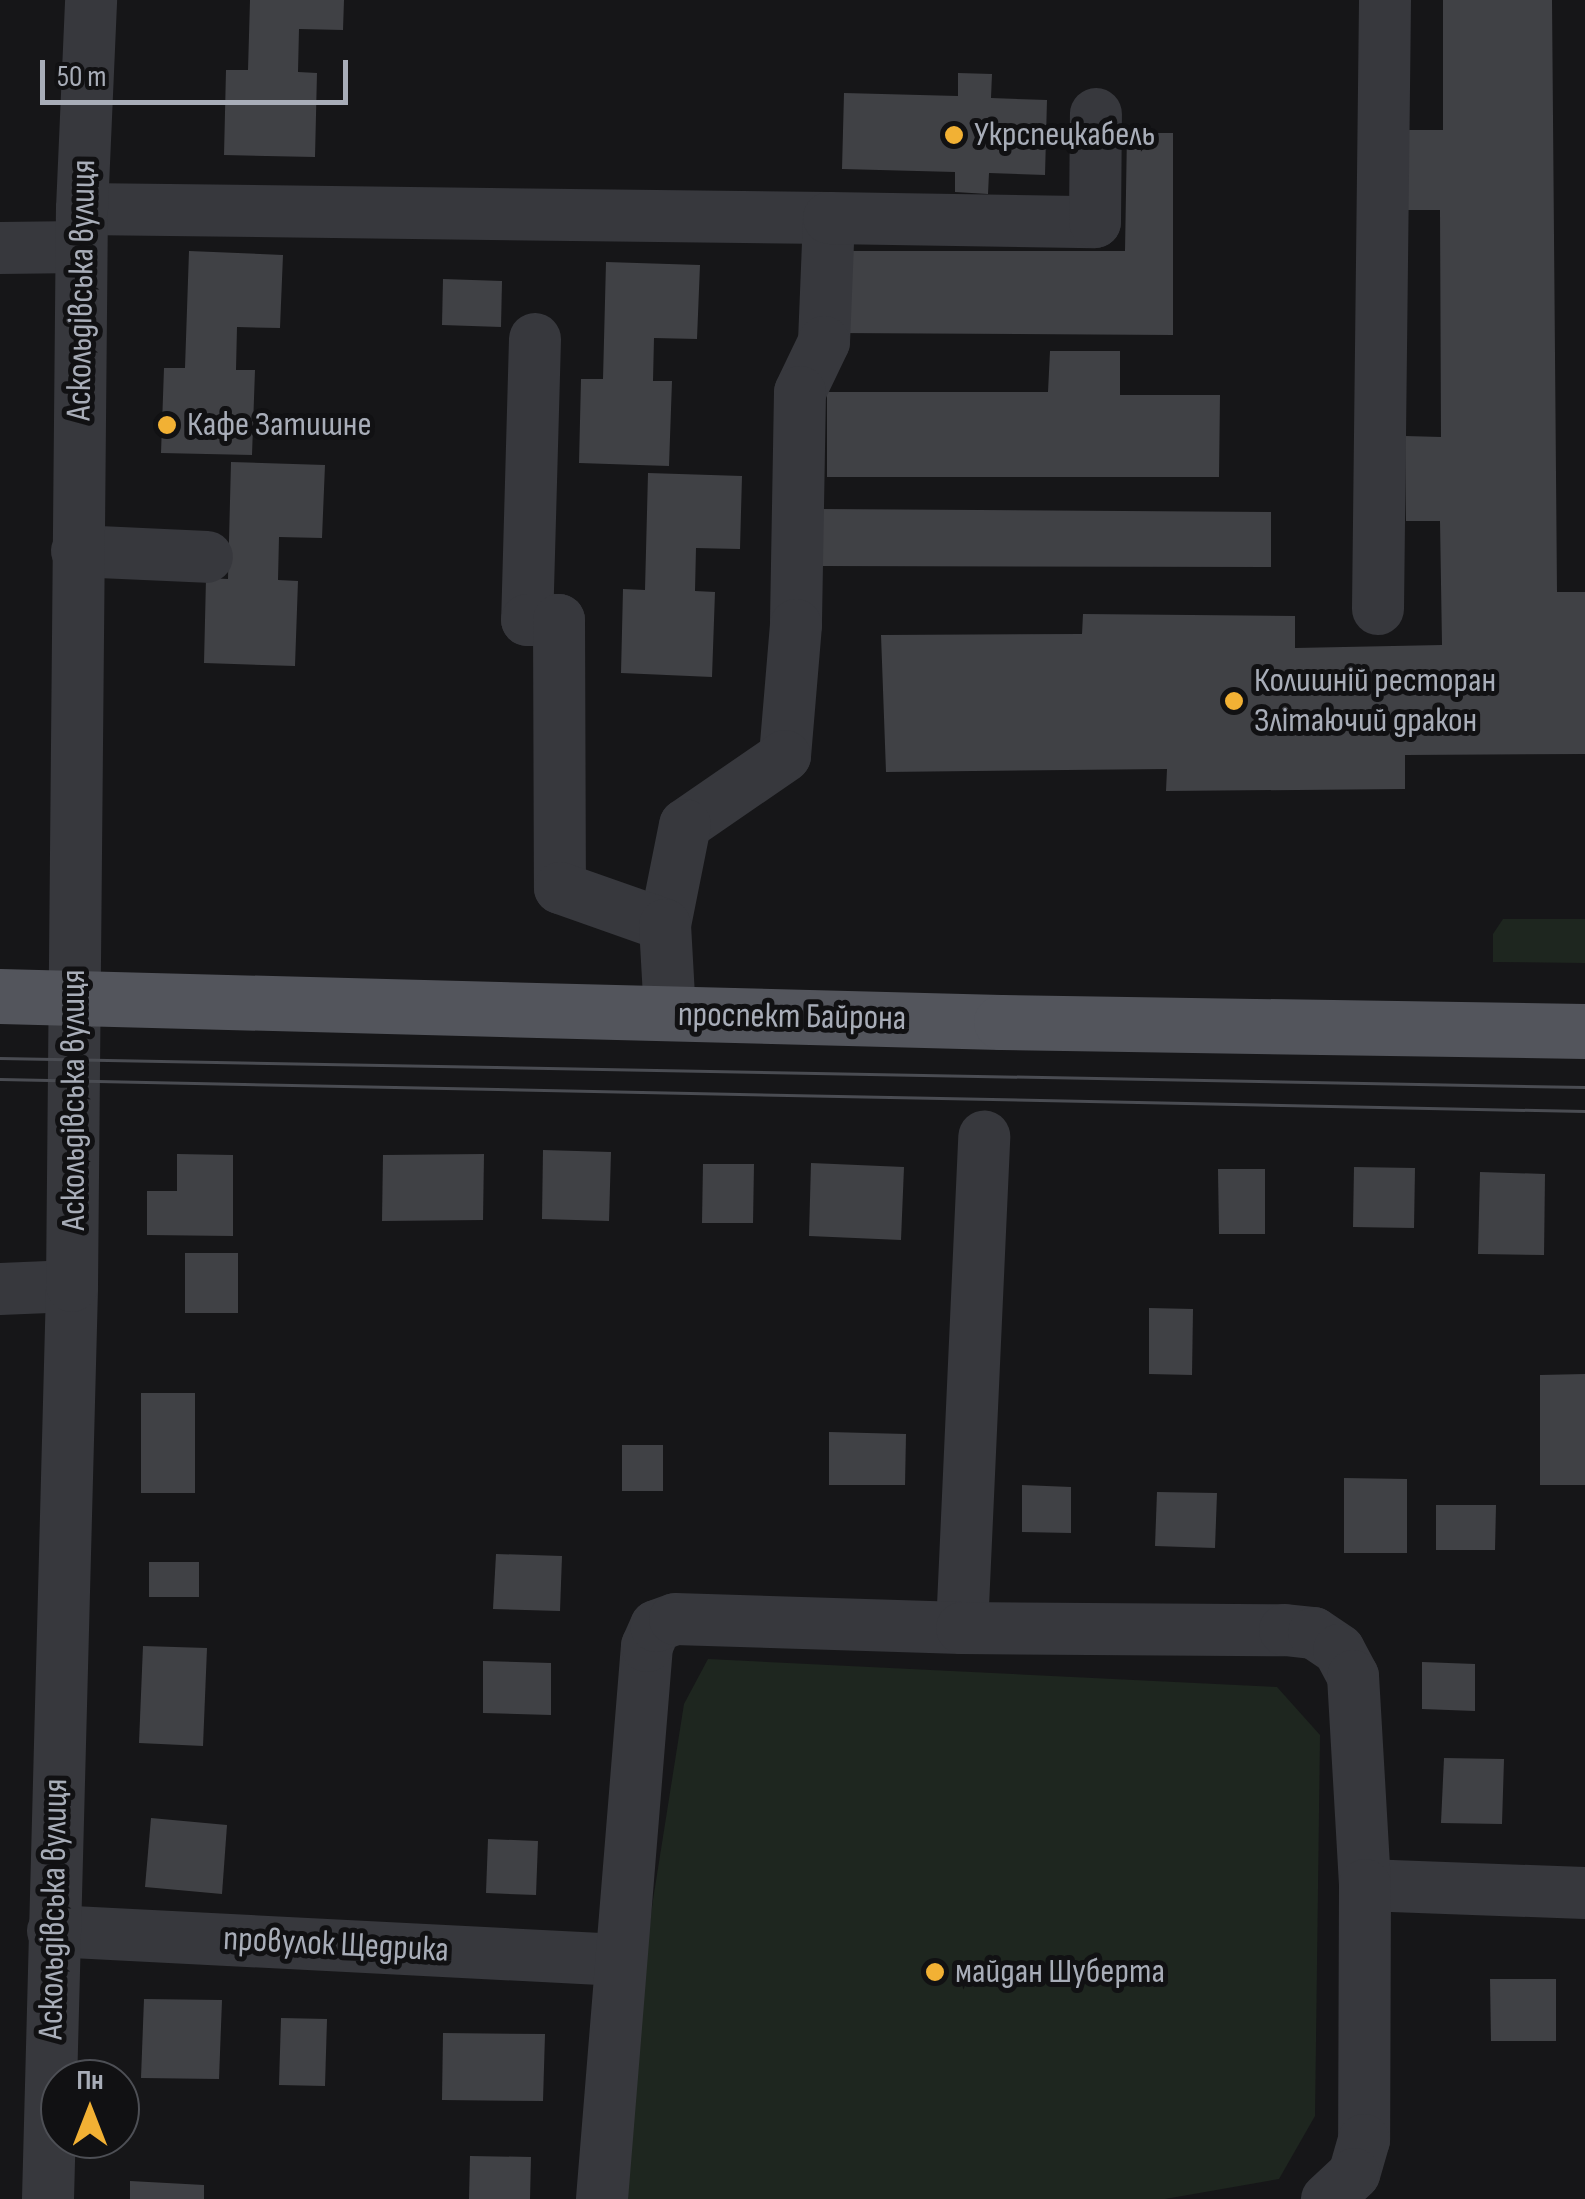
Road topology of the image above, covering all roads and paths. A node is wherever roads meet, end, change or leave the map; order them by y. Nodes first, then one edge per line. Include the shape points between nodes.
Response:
1 (88, 0) edge
2 (1384, 0) edge
3 (1096, 114) dead end
4 (829, 218) junction
5 (82, 228) junction
6 (0, 248) edge
7 (534, 339) dead end
8 (78, 551) junction
9 (208, 557) dead end
10 (1378, 609) dead end
11 (666, 926) junction
12 (0, 996) edge
13 (74, 998) junction
14 (670, 1014) junction
15 (1585, 1031) edge
16 (984, 1136) dead end
17 (72, 1286) junction
18 (0, 1289) edge
19 (962, 1628) junction
20 (1366, 1885) junction
21 (1585, 1893) edge
22 (53, 1930) junction
23 (620, 1960) junction
24 (48, 2199) edge
25 (602, 2199) edge
26 (1327, 2199) edge

1 - 5 street, Аскольдівська вулиця
2 - 10 street
3 - 4 street via 1095,222
4 - 5 street
4 - 11 street via 824,342 800,392 796,625 785,756 685,825
5 - 6 street
5 - 8 street, Аскольдівська вулиця
7 - 11 street via 527,620 559,620 560,888
8 - 9 street
8 - 13 street, Аскольдівська вулиця
11 - 14 street
12 - 13 main road, проспект Байрона
13 - 14 main road, проспект Байрона
13 - 17 street, Аскольдівська вулиця
14 - 15 main road, проспект Байрона
16 - 19 street
17 - 18 street
17 - 22 street, Аскольдівська вулиця
19 - 20 street via 1314,1633 1339,1650 1354,1676
19 - 23 street via 675,1619 656,1626 647,1646
20 - 21 street
20 - 26 street via 1364,2140 1354,2174
22 - 23 street, провулок Щедрика
22 - 24 street, Аскольдівська вулиця
23 - 25 street

